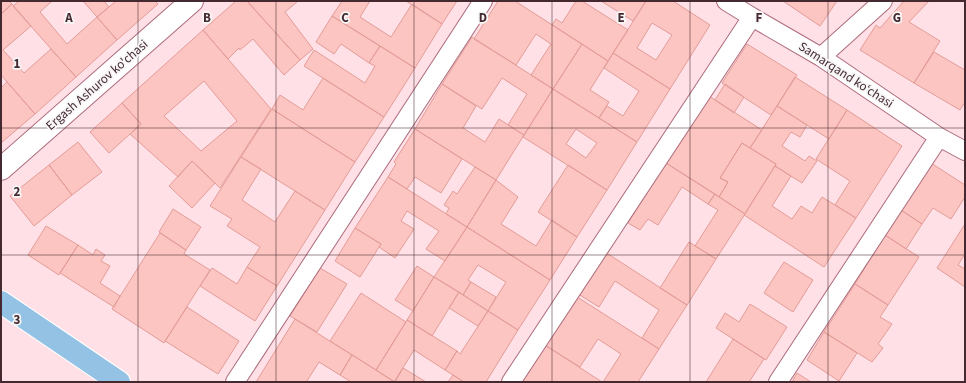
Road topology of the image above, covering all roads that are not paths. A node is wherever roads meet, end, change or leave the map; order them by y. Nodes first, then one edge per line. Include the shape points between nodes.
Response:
1 (192, 1) edge
2 (483, 1) edge
3 (726, 1) edge
4 (883, 1) edge
5 (752, 17) junction
6 (821, 57) junction
7 (940, 137) junction
8 (965, 150) edge
9 (1, 169) edge
10 (1, 302) edge
11 (119, 382) edge
12 (235, 382) edge
13 (511, 382) edge
14 (778, 382) edge

1 - 9 street, Ergash Ashurov ko'chasi
2 - 12 street
3 - 5 street, Samarqand ko‘chasi
4 - 6 street
5 - 6 street, Samarqand ko‘chasi
5 - 13 street
6 - 7 street, Samarqand ko‘chasi
7 - 8 street, Samarqand ko‘chasi
7 - 14 street
10 - 11 main road

